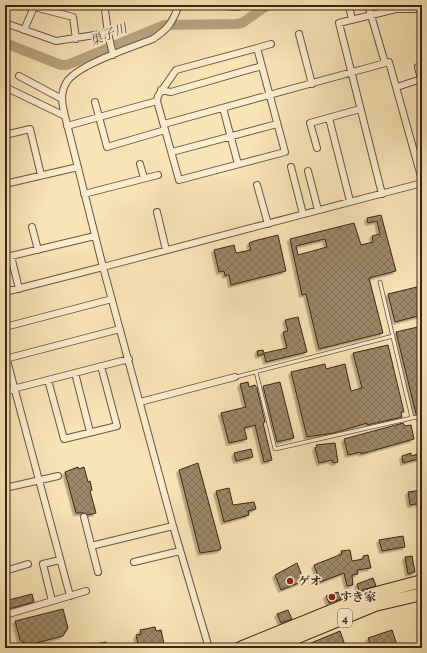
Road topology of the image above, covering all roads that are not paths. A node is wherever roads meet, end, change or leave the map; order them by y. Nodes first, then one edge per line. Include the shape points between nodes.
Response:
1 (179, 5) edge
2 (219, 5) edge
3 (240, 5) edge
4 (349, 5) edge
5 (368, 5) edge
6 (104, 10) dead end
7 (422, 10) edge
8 (372, 15) junction
9 (352, 20) junction
10 (5, 23) edge
11 (24, 30) junction
12 (108, 33) junction
13 (298, 34) dead end
14 (76, 39) junction
15 (271, 44) dead end
16 (257, 48) junction
17 (111, 51) junction
18 (385, 63) junction
19 (262, 66) junction
20 (418, 66) dead end
21 (351, 73) junction
22 (19, 76) dead end
23 (312, 84) junction
24 (5, 87) edge
25 (397, 87) junction
26 (161, 90) junction
27 (270, 96) junction
28 (62, 98) junction
29 (157, 101) junction
30 (95, 102) dead end
31 (223, 108) junction
32 (360, 109) junction
33 (65, 116) junction
34 (99, 118) junction
35 (329, 118) junction
36 (277, 124) junction
37 (67, 126) junction
38 (165, 127) junction
39 (5, 135) edge
40 (231, 136) junction
41 (317, 148) dead end
42 (172, 152) junction
43 (420, 161) edge
44 (140, 164) dead end
45 (238, 164) junction
46 (78, 167) junction
47 (291, 167) dead end
48 (308, 171) dead end
49 (42, 175) junction
50 (158, 175) dead end
51 (144, 178) junction
52 (422, 182) edge
53 (5, 184) edge
54 (257, 185) dead end
55 (84, 194) junction
56 (382, 194) junction
57 (350, 202) junction
58 (318, 210) junction
59 (157, 212) dead end
60 (303, 214) junction
61 (268, 224) junction
62 (32, 227) dead end
63 (95, 236) junction
64 (38, 250) junction
65 (166, 250) junction
66 (103, 267) junction
67 (380, 282) dead end
68 (19, 289) junction
69 (5, 292) edge
70 (112, 299) junction
71 (5, 327) edge
72 (120, 329) junction
73 (393, 336) junction
74 (6, 357) edge
75 (129, 359) junction
76 (101, 366) junction
77 (256, 372) junction
78 (75, 373) junction
79 (235, 377) joint
80 (48, 380) junction
81 (14, 389) junction
82 (5, 391) edge
83 (140, 402) junction
84 (412, 418) junction
85 (422, 428) edge
86 (90, 432) junction
87 (58, 476) dead end
88 (39, 480) junction
89 (5, 488) edge
90 (84, 517) dead end
91 (173, 526) junction
92 (91, 546) junction
93 (180, 551) junction
94 (60, 560) junction
95 (134, 562) dead end
96 (28, 564) dead end
97 (5, 570) edge
98 (98, 572) dead end
99 (422, 581) edge
100 (86, 591) dead end
101 (422, 594) edge
102 (70, 596) junction
103 (52, 601) junction
104 (5, 615) edge
105 (209, 648) edge
106 (240, 648) edge
107 (271, 648) edge

1 - 17 street via 171,25 153,39
2 - 3 street
4 - 9 street
5 - 8 street
6 - 12 street
7 - 8 street via 396,9
8 - 9 street
8 - 18 street
9 - 21 street via 339,23
10 - 11 street
11 - 14 street via 56,42
11 - 14 street via 34,7 73,17
12 - 14 street
12 - 17 street
13 - 23 street
15 - 16 street
16 - 19 street
16 - 26 street via 176,70
17 - 28 street via 71,76
18 - 21 street
18 - 25 street via 389,62
19 - 26 street via 171,92
19 - 27 street
20 - 25 street via 421,79
21 - 23 street
21 - 32 street
22 - 28 street
23 - 27 street
24 - 33 street
25 - 43 street
26 - 29 street
27 - 31 street
27 - 36 street
28 - 33 street
29 - 34 street
29 - 38 street
30 - 34 street
31 - 38 street
31 - 40 street
32 - 35 street
32 - 56 street
33 - 37 street
34 - 37 street
34 - 38 street via 107,147
35 - 41 street via 310,123
35 - 57 street
36 - 40 street
36 - 45 street via 285,152
37 - 46 street
38 - 42 street
39 - 49 street via 30,129
40 - 42 street
40 - 45 street
42 - 45 street via 179,180
43 - 52 street
44 - 51 street
46 - 49 street
46 - 55 street
47 - 60 street
48 - 58 street
49 - 53 street
50 - 51 street
51 - 55 street
52 - 56 street
54 - 61 street
55 - 63 street
56 - 57 street
57 - 58 street
58 - 60 street
59 - 65 street
60 - 61 street
61 - 65 street
62 - 64 street
63 - 64 street
63 - 66 street
64 - 68 street via 12,256
65 - 66 street
66 - 68 street
66 - 70 street
67 - 73 lane
68 - 69 street
70 - 71 street
70 - 72 street
72 - 74 street
72 - 75 street
73 - 77 lane
73 - 84 lane
74 - 81 street
75 - 76 street
75 - 83 street
76 - 78 street
76 - 86 street via 117,426
77 - 79 lane
77 - 84 lane via 274,449
78 - 80 street
78 - 86 street
79 - 83 street
80 - 81 street
80 - 86 street via 64,439
81 - 82 street
81 - 88 street
83 - 91 street
84 - 85 lane via 418,417
87 - 88 street
88 - 89 street
88 - 94 street
90 - 92 street
91 - 92 street
91 - 93 street
92 - 98 street
93 - 95 street
93 - 105 street
94 - 102 street
94 - 103 street via 43,564
96 - 97 street
99 - 106 highway, 4 via 373,594
100 - 102 street
101 - 107 highway, 4 via 375,605
102 - 103 street
103 - 104 street

